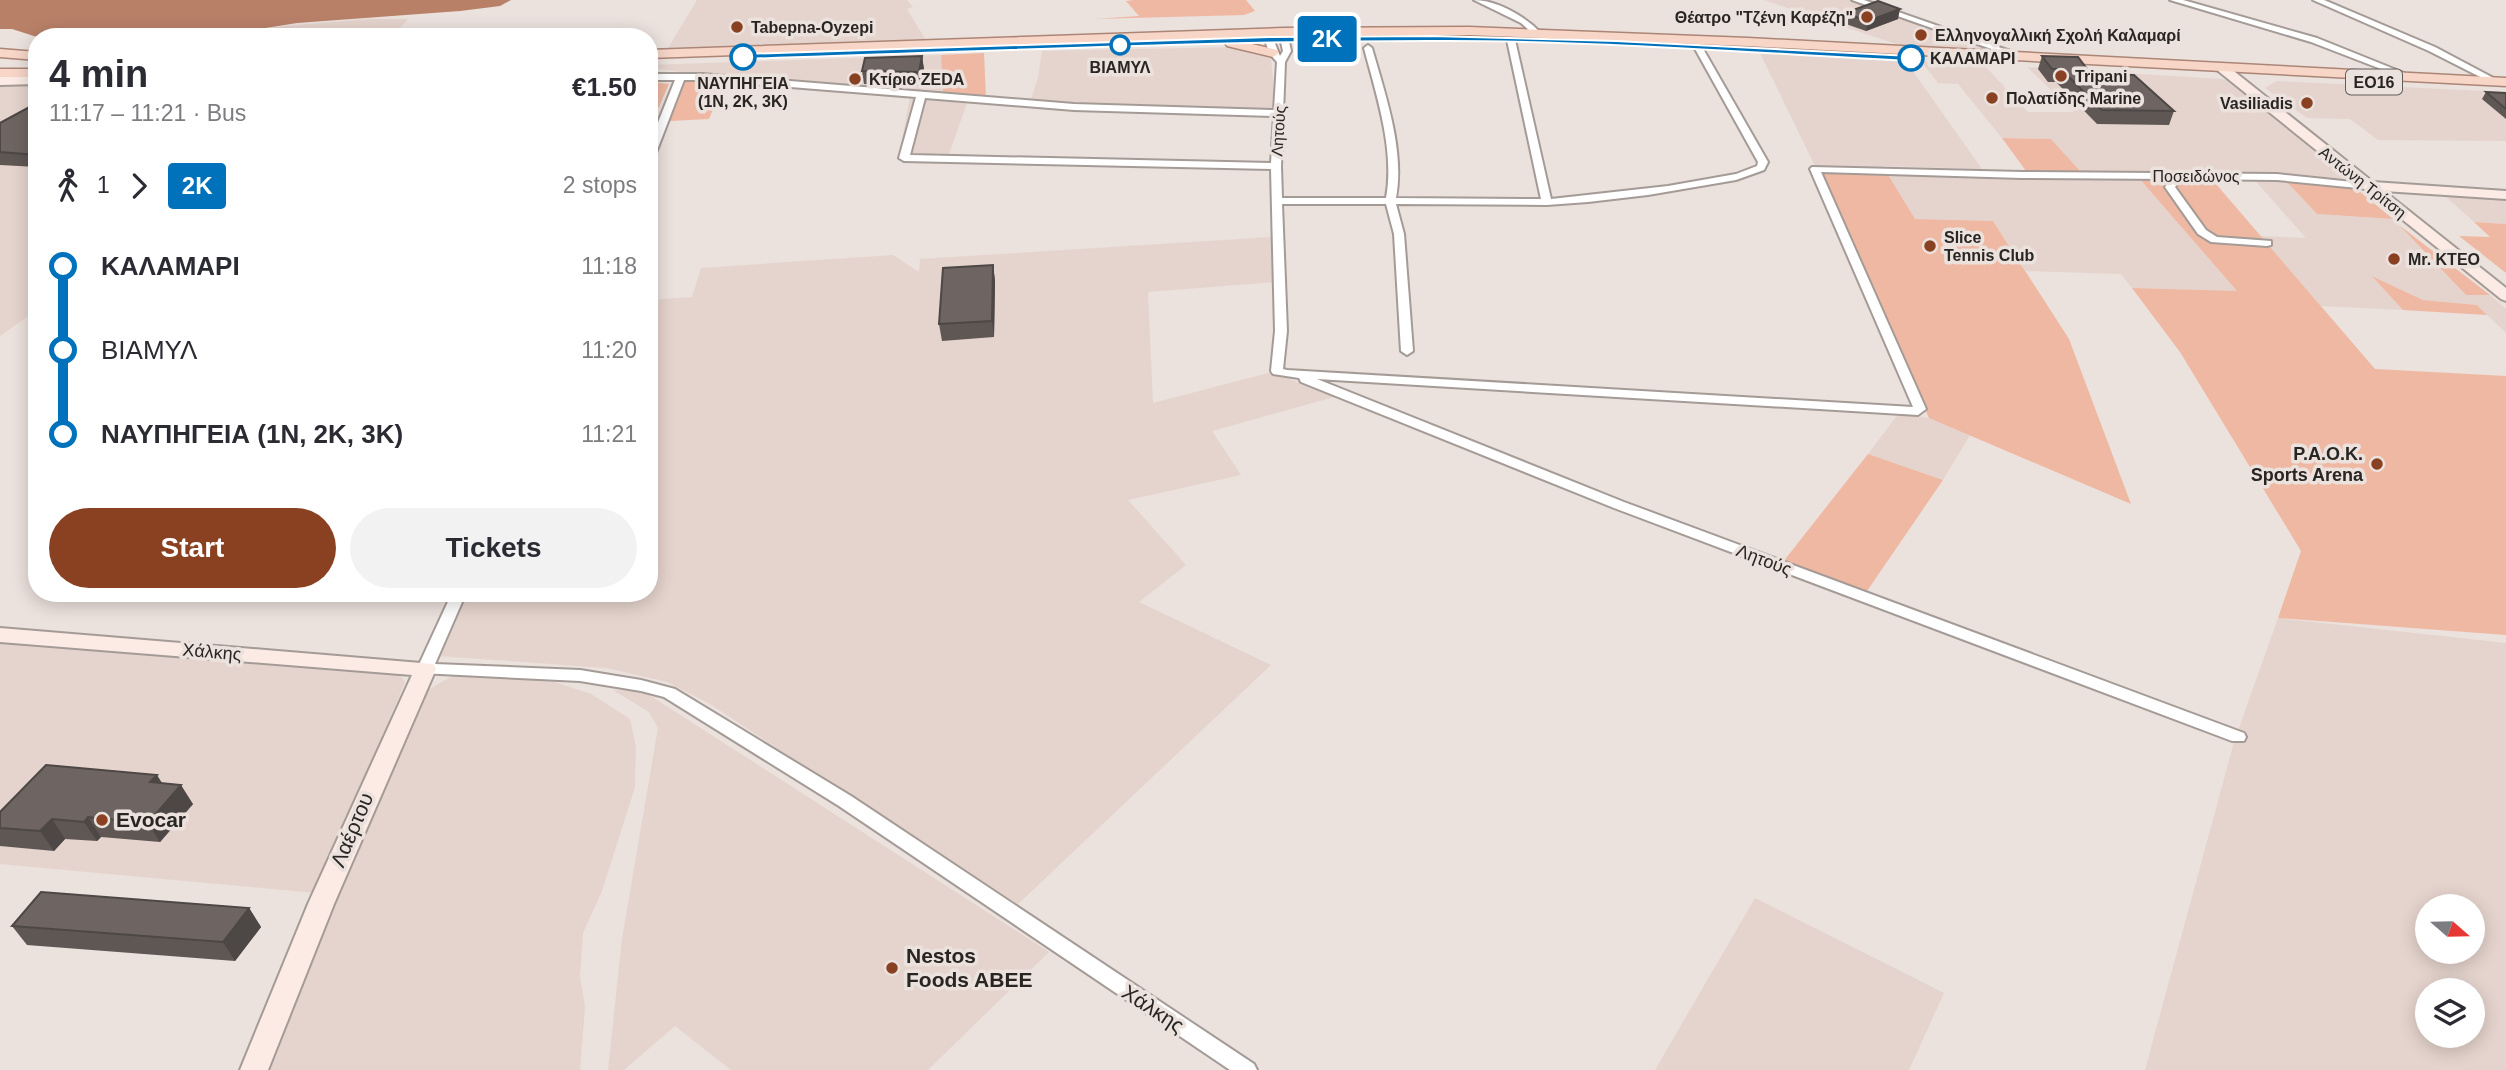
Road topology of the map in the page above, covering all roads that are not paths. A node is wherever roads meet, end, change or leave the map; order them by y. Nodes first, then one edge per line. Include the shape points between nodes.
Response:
1 (1478, 0) edge
2 (1856, 0) edge
3 (2174, 0) edge
4 (2317, 0) edge
5 (1537, 33) junction
6 (1268, 36) junction
7 (1511, 40) junction
8 (1222, 41) junction
9 (1282, 47) junction
10 (1698, 47) junction
11 (1368, 48) dead end
12 (0, 53) edge
13 (658, 54) edge
14 (28, 55) edge
15 (2023, 57) junction
16 (658, 60) edge
17 (0, 66) edge
18 (28, 66) edge
19 (2231, 71) junction
20 (0, 73) edge
21 (28, 73) edge
22 (681, 76) junction
23 (658, 77) edge
24 (2410, 77) junction
25 (2293, 79) junction
26 (0, 80) edge
27 (28, 80) edge
28 (2503, 84) edge
29 (2262, 90) junction
30 (920, 94) junction
31 (1280, 113) junction
32 (658, 135) edge
33 (1276, 166) junction
34 (2179, 177) junction
35 (2368, 186) junction
36 (2389, 188) junction
37 (2506, 195) edge
38 (1277, 201) junction
39 (1547, 201) junction
40 (1390, 202) junction
41 (2267, 243) dead end
42 (2506, 280) edge
43 (2506, 296) edge
44 (1407, 351) dead end
45 (1293, 375) junction
46 (455, 602) edge
47 (0, 635) edge
48 (425, 669) junction
49 (2238, 737) dead end
50 (254, 1070) edge
51 (1247, 1070) edge

1 - 5 street
2 - 15 street
3 - 24 street via 2314,40
4 - 28 street
5 - 9 main road, ΕΟ16
5 - 15 main road, ΕΟ16
6 - 8 main road, ΕΟ16
6 - 9 main road, ΕΟ16
6 - 13 main road, ΕΟ16
7 - 9 main road, ΕΟ16 via 1321,39
7 - 10 main road, ΕΟ16
7 - 39 street
8 - 9 main road
8 - 16 main road, ΕΟ16
9 - 31 street, Λητούς
10 - 19 main road, ΕΟ16
10 - 39 street via 1762,162 1761,168 1639,193
11 - 40 street via 1388,122
12 - 14 main road
15 - 19 main road, ΕΟ16
17 - 18 main road
19 - 24 main road, ΕΟ16
19 - 25 main road, ΕΟ16
19 - 29 street, Αντώνη Τρίτση
19 - 35 street, Αντώνη Τρίτση
20 - 21 main road
22 - 23 street
22 - 30 street
22 - 32 street
24 - 28 main road, ΕΟ16
25 - 28 main road, ΕΟ16
25 - 29 main road via 2267,82
26 - 27 street
29 - 36 street, Αντώνη Τρίτση
30 - 31 street via 1074,107
30 - 33 street via 904,158
31 - 33 street, Λητούς
33 - 38 street, Λητούς
34 - 35 street, Ποσειδώνος via 2277,177
34 - 41 street via 2170,187 2202,232 2215,240
34 - 45 street, Ποσειδώνος via 1821,167 1815,171 1920,411
35 - 36 street, Ποσειδώνος
35 - 43 street, Αντώνη Τρίτση
36 - 37 street, Ποσειδώνος
36 - 42 street, Αντώνη Τρίτση
38 - 40 street
38 - 45 street, Λητούς via 1278,371
39 - 40 street
40 - 44 street via 1399,234
45 - 49 street, Λητούς via 1619,505
46 - 48 street, Λαέρτου
47 - 48 street, Χάλκης
48 - 50 street, Λαέρτου via 326,892
48 - 51 street, Χάλκης via 606,679 669,693 845,801

